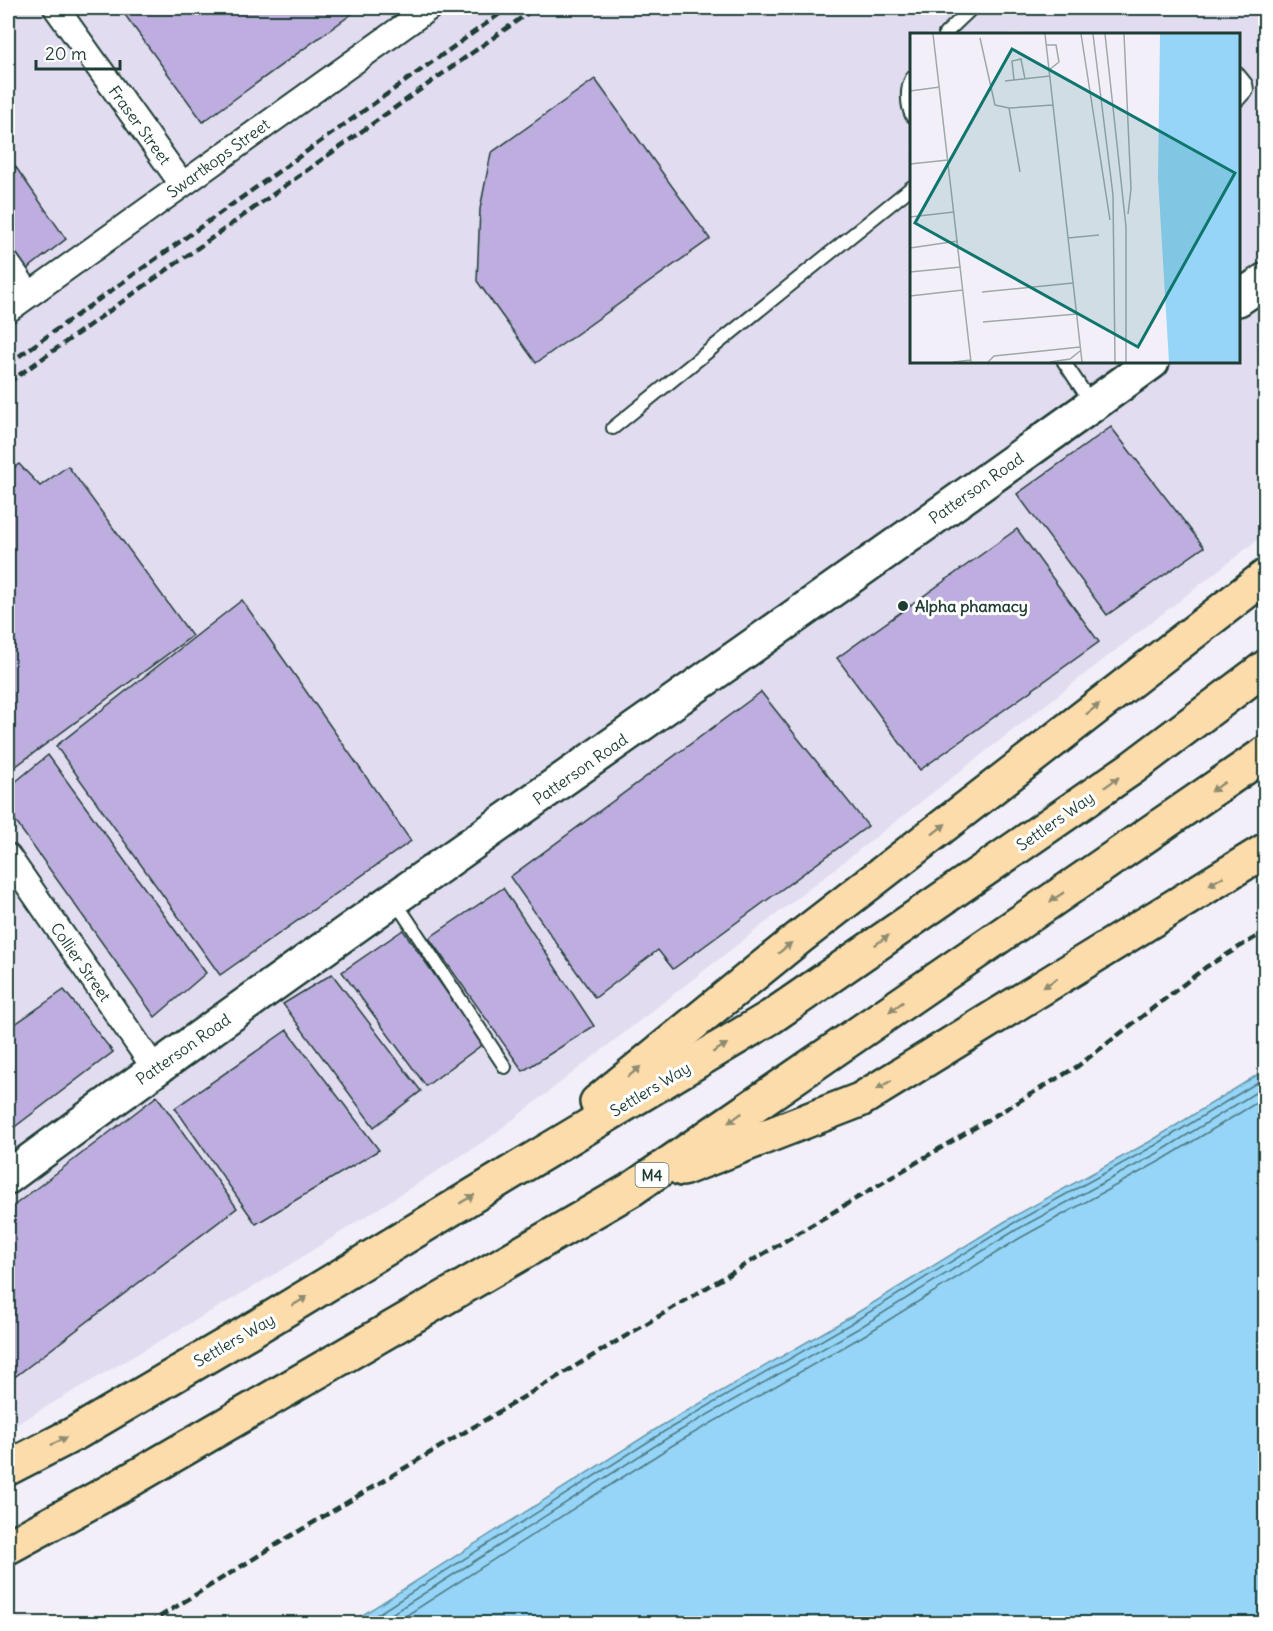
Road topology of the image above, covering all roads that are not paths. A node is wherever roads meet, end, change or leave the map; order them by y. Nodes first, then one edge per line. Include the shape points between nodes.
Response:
1 (56, 8) edge
2 (429, 8) edge
3 (972, 8) edge
4 (946, 33) edge
5 (1240, 75) edge
6 (910, 81) edge
7 (1240, 99) edge
8 (910, 112) edge
9 (182, 184) junction
10 (910, 189) edge
11 (8, 264) edge
12 (30, 294) junction
13 (8, 310) edge
14 (1065, 363) edge
15 (1151, 363) edge
16 (1093, 405) junction
17 (613, 428) dead end
18 (1266, 576) edge
19 (1266, 668) edge
20 (1266, 753) edge
21 (1266, 850) edge
22 (8, 856) edge
23 (394, 900) junction
24 (505, 1067) dead end
25 (154, 1069) junction
26 (507, 1175) junction
27 (8, 1177) edge
28 (632, 1189) junction
29 (8, 1468) edge
30 (8, 1547) edge

1 - 9 street, Fraser Street
2 - 9 street, Swartkops Street
3 - 4 lane
5 - 7 lane via 1247,90
6 - 8 lane
9 - 12 street, Swartkops Street
10 - 17 lane
11 - 12 street
12 - 13 street, Swartkops Street
14 - 16 lane
15 - 16 street, Patterson Road
16 - 23 street, Patterson Road
26 -> 18 highway via 800,937
26 -> 19 highway, Settlers Way via 771,1017 1132,768
20 -> 28 highway, M4
21 -> 28 highway via 860,1100
22 - 25 street, Collier Street
23 - 24 lane
23 - 25 street, Patterson Road
25 - 27 street, Patterson Road
29 -> 26 highway, Settlers Way via 76,1433 250,1331
28 - 30 highway, M4

